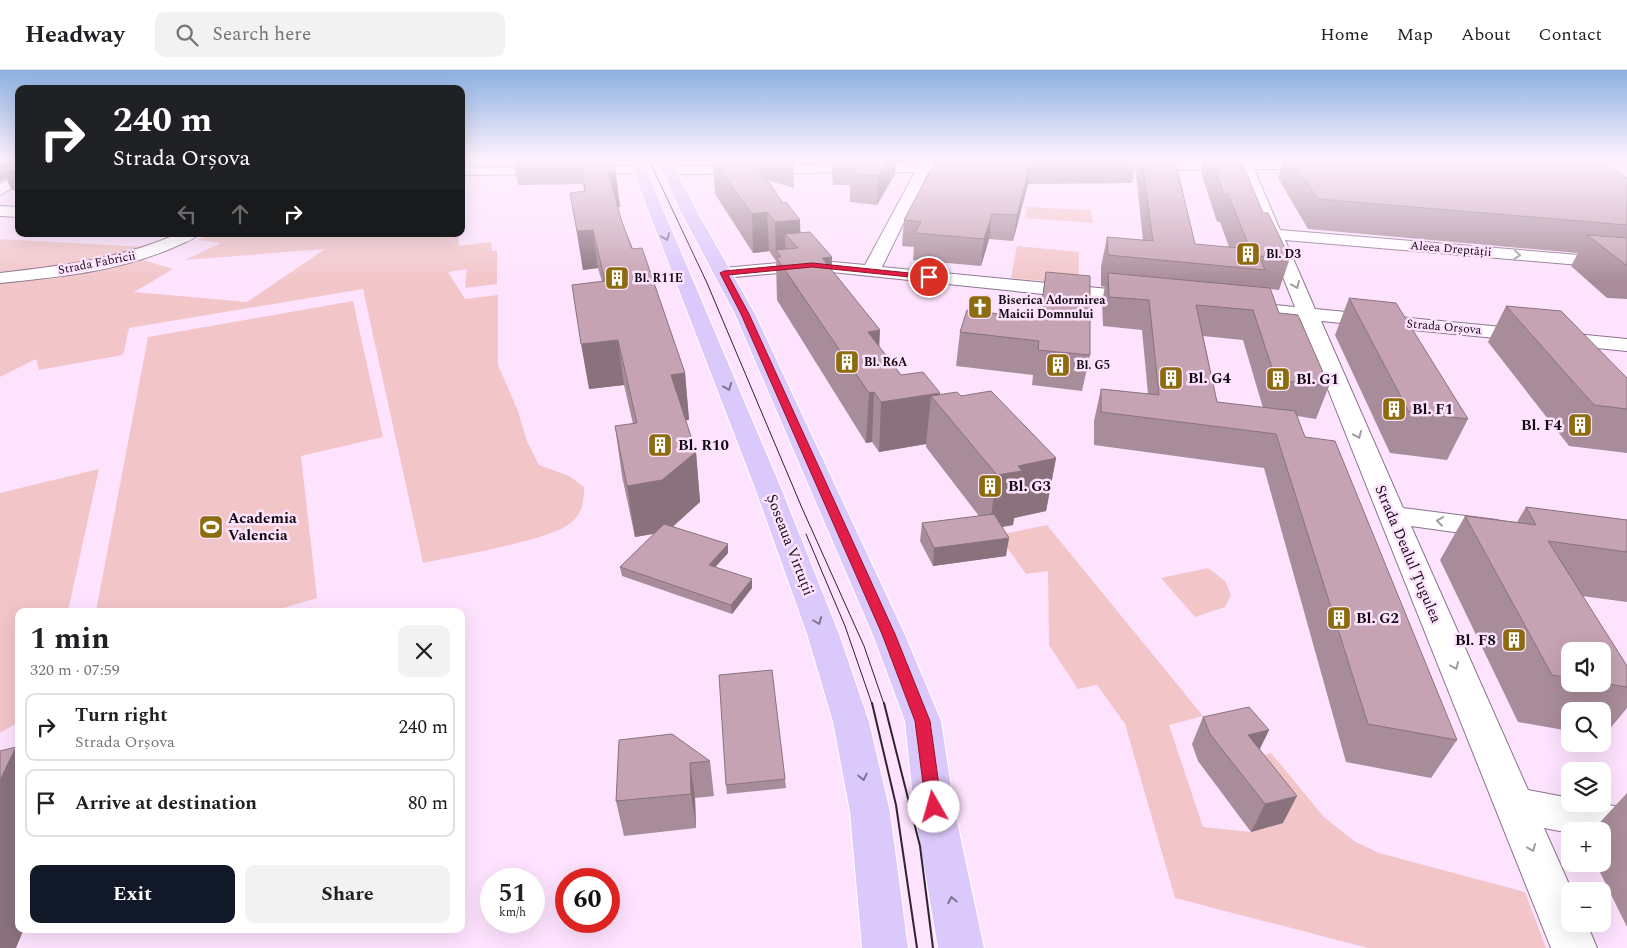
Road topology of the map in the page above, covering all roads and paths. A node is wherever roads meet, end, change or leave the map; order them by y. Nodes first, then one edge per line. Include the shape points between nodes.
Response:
1 (665, 201) edge
2 (681, 201) edge
3 (907, 201) edge
4 (1261, 201) edge
5 (0, 211) edge
6 (15, 212) edge
7 (1274, 234) junction
8 (184, 237) edge
9 (1627, 264) edge
10 (871, 271) junction
11 (724, 273) junction
12 (0, 278) edge
13 (1163, 300) edge
14 (1221, 306) edge
15 (1308, 315) junction
16 (1627, 345) edge
17 (1392, 515) junction
18 (1519, 532) edge
19 (1514, 805) junction
20 (1627, 826) edge
21 (885, 948) edge
22 (961, 948) edge
23 (1574, 948) edge

1 -> 21 main road, Șoseaua Virtuții via 823,634 851,722 870,812
2 - 11 main road
3 - 10 street
4 - 7 street, Strada Dealul Țugulea
5 - 6 street
7 -> 9 street, Aleea Dreptății
7 -> 15 street, Strada Dealul Țugulea
8 - 12 street, Strada Fabricii via 114,262
10 - 11 street via 804,265
10 - 13 street
22 -> 11 main road via 934,807 923,721 884,626
14 - 15 street, Strada Orșova
15 - 16 street, Strada Orșova
15 -> 17 street, Strada Dealul Țugulea
18 -> 17 street
17 -> 19 street, Strada Dealul Țugulea
19 - 20 street
19 -> 23 street, Strada Dealul Țugulea

